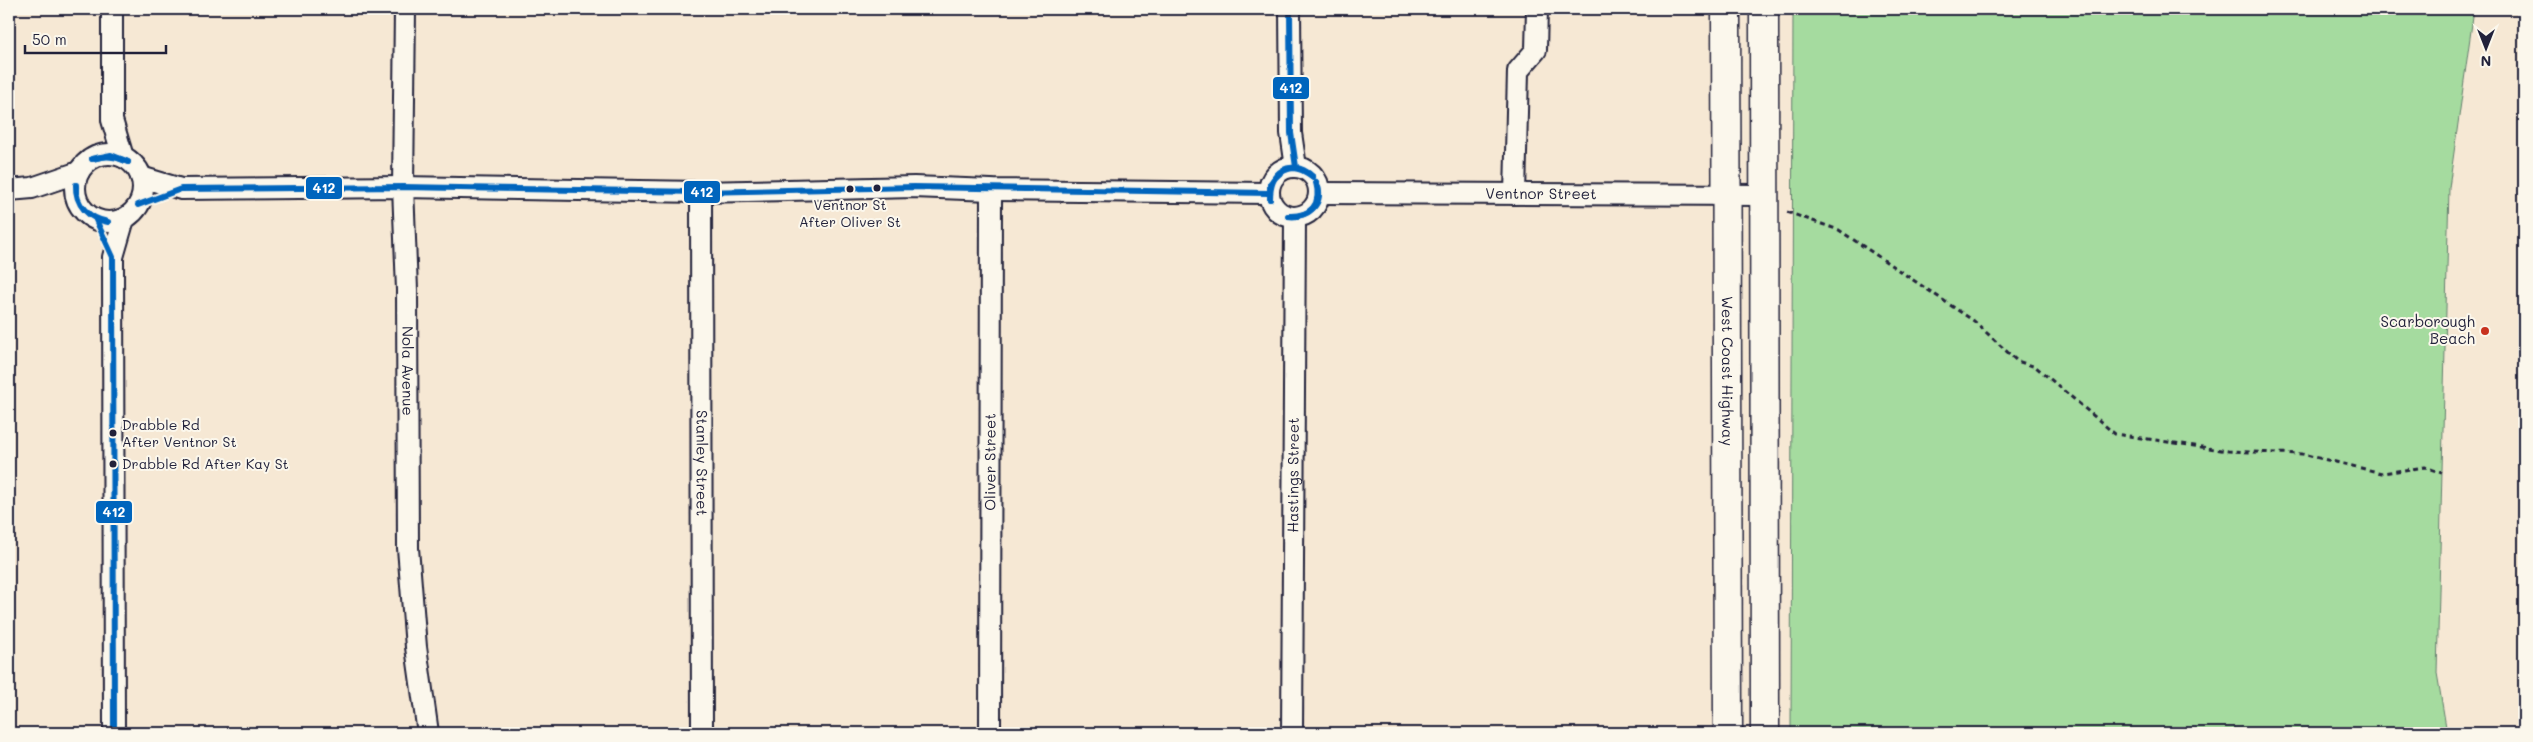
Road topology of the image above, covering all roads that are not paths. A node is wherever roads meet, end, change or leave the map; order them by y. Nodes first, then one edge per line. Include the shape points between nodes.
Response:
1 (112, 9) edge
2 (405, 9) edge
3 (1290, 9) edge
4 (1536, 9) edge
5 (1726, 9) edge
6 (1764, 9) edge
7 (112, 120) junction
8 (99, 156) junction
9 (123, 157) junction
10 (1296, 167) junction
11 (79, 172) junction
12 (141, 177) junction
13 (403, 187) junction
14 (32, 188) junction
15 (181, 189) junction
16 (9, 190) edge
17 (991, 190) junction
18 (701, 192) junction
19 (1268, 193) junction
20 (1319, 194) junction
21 (1515, 194) junction
22 (1726, 195) junction
23 (1765, 195) junction
24 (78, 200) junction
25 (131, 212) junction
26 (1295, 218) junction
27 (96, 220) junction
28 (113, 257) junction
29 (114, 733) edge
30 (428, 733) edge
31 (702, 733) edge
32 (990, 733) edge
33 (1292, 733) edge
34 (1728, 733) edge
35 (1765, 733) edge

1 - 7 street
2 - 13 street, Nola Avenue
3 - 10 street via 1291,133
4 - 21 street via 1536,50 1518,71
5 - 22 highway, West Coast Highway
6 - 23 highway
7 - 8 street
7 - 9 street
8 - 9 street
8 - 11 street
9 - 12 street via 131,162
10 - 19 street via 1278,172
10 - 20 street via 1314,177
11 - 14 street
11 - 24 street via 75,191
12 - 15 street
12 - 25 street via 143,187
13 - 15 street
13 - 18 street
13 - 30 street, Nola Avenue via 408,548 416,647
14 - 16 street
14 - 24 street
15 - 25 street
17 - 18 street via 914,186
17 - 19 street
17 - 32 street, Oliver Street
18 - 31 street, Stanley Street
19 - 26 street via 1278,212
20 - 21 street, Ventnor Street
20 - 26 street via 1316,205 1307,214
21 - 22 street, Ventnor Street
22 - 23 street, Ventnor Street
22 - 34 highway, West Coast Highway
23 - 35 highway
24 - 27 street
25 - 27 street via 115,222
25 - 28 street
26 - 33 street, Hastings Street
27 - 28 street
28 - 29 street

